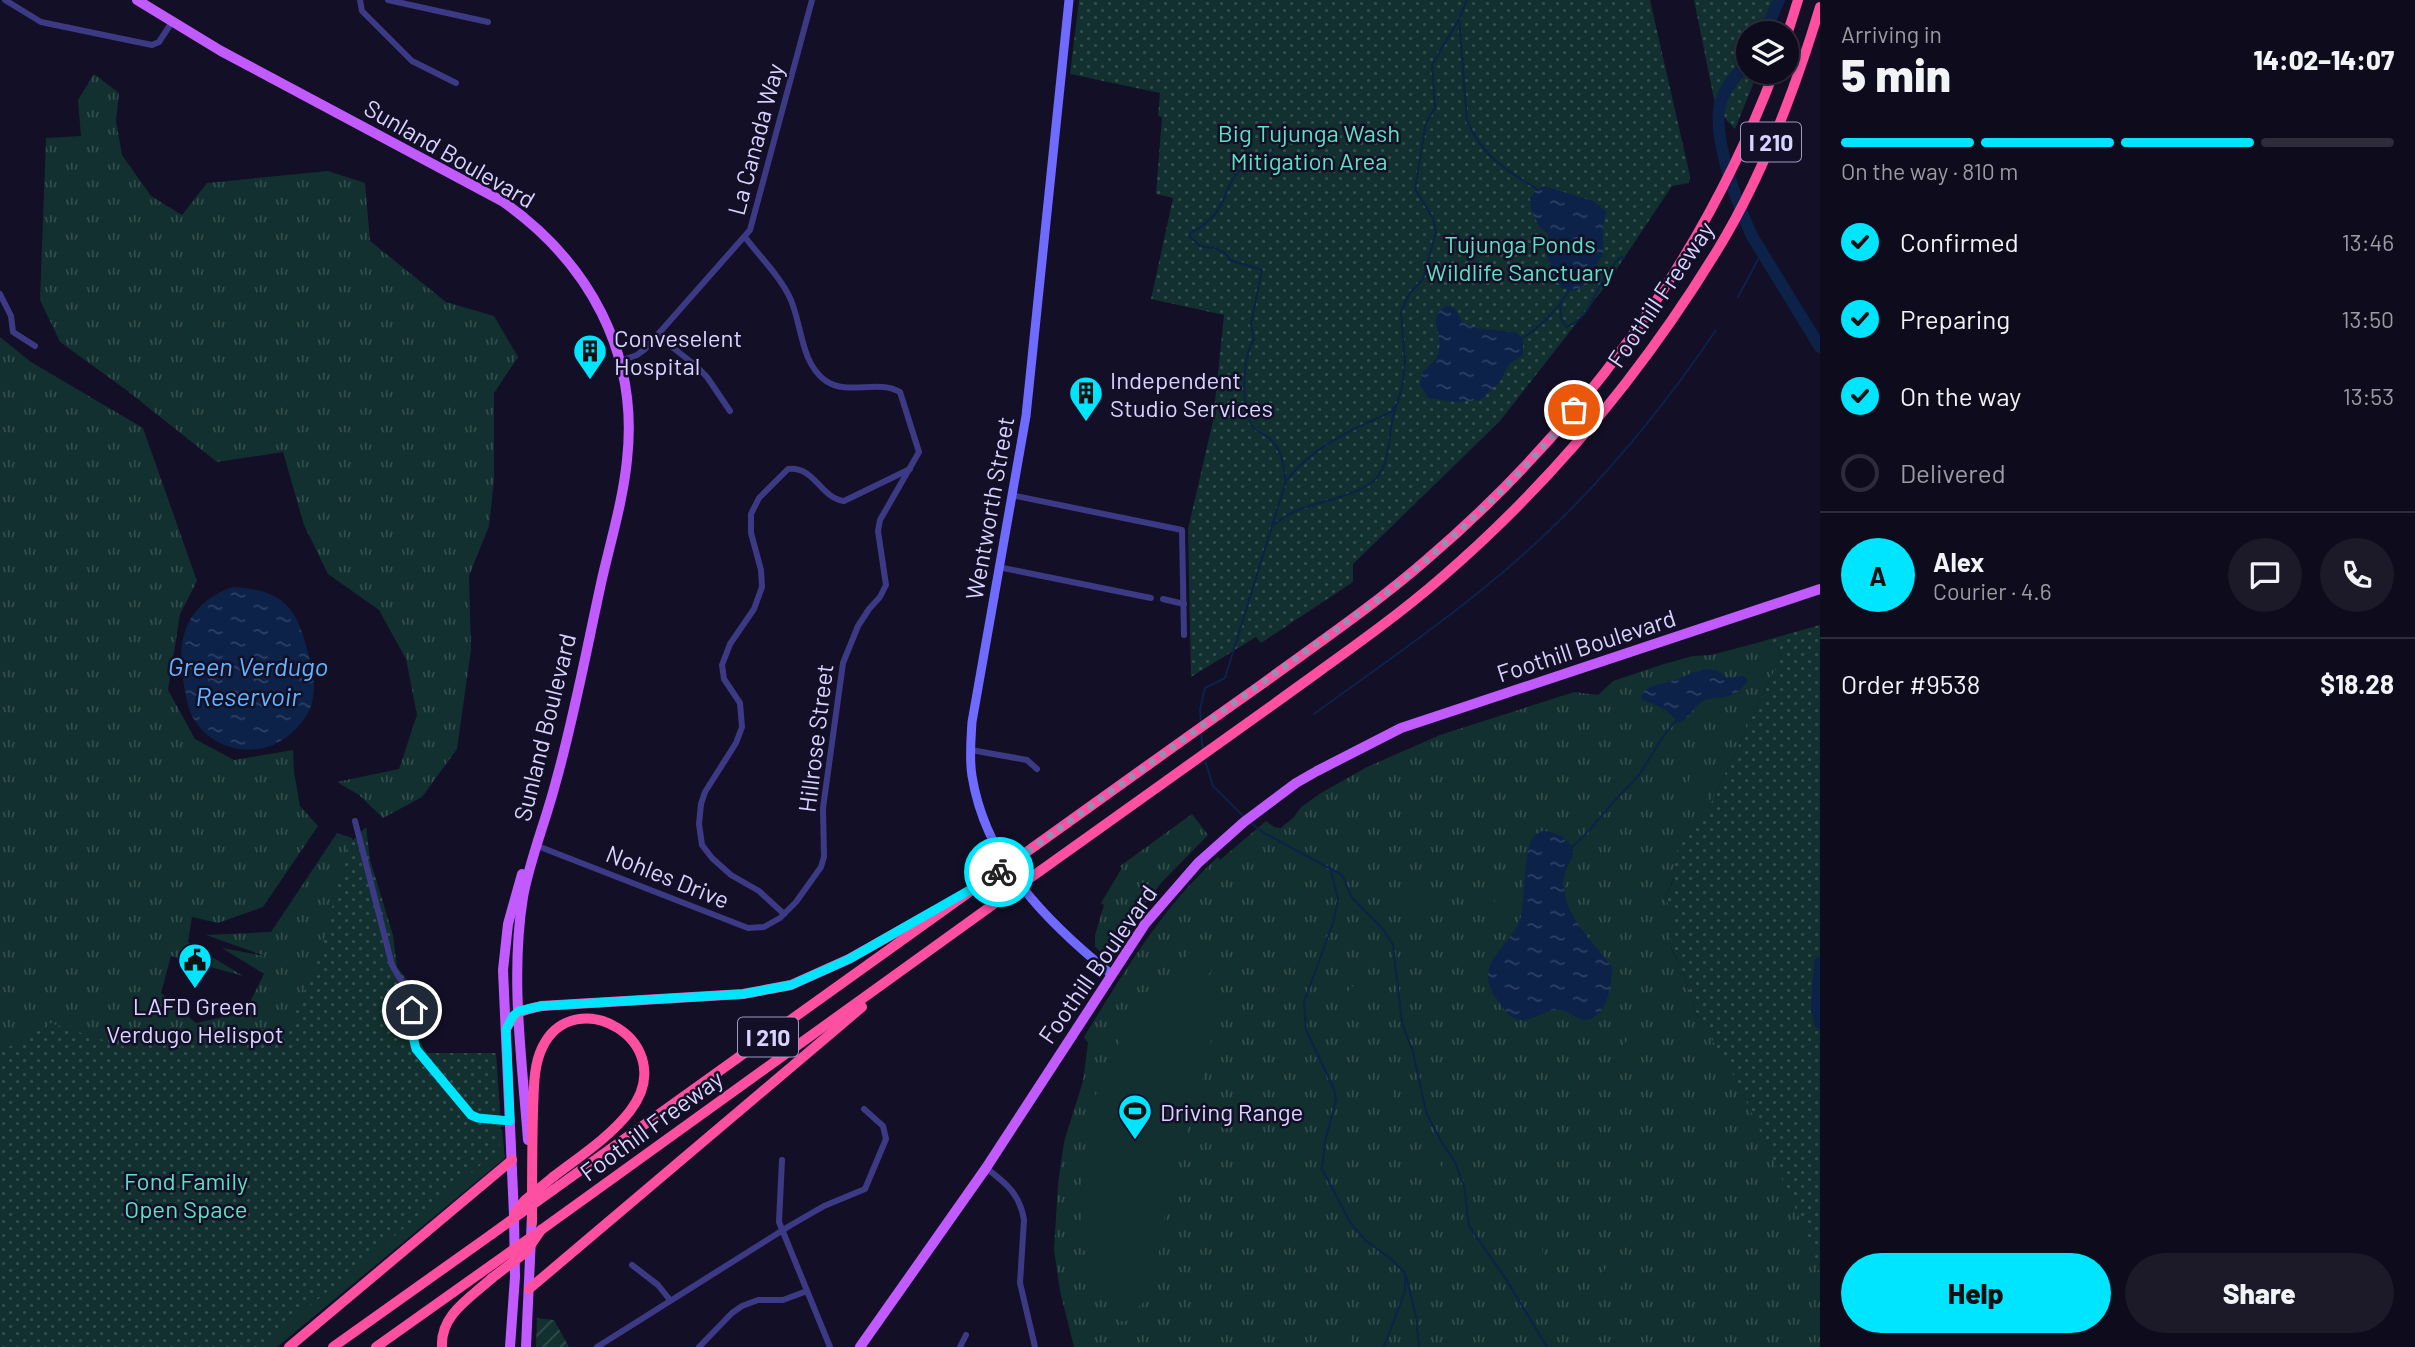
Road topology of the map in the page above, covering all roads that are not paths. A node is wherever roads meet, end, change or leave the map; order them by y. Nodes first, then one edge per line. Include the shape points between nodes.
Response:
1 (5, 0) edge
2 (137, 0) edge
3 (360, 0) edge
4 (388, 0) edge
5 (813, 0) edge
6 (1069, 0) edge
7 (1798, 0) edge
8 (1820, 7) edge
9 (1791, 21) edge
10 (172, 22) junction
11 (488, 22) dead end
12 (456, 83) dead end
13 (1768, 84) edge
14 (745, 237) junction
15 (0, 294) edge
16 (658, 336) junction
17 (35, 346) dead end
18 (620, 361) junction
19 (730, 411) dead end
20 (910, 470) junction
21 (1011, 495) junction
22 (998, 567) junction
23 (1820, 589) edge
24 (1151, 598) dead end
25 (1163, 599) dead end
26 (1184, 604) junction
27 (1184, 635) dead end
28 (971, 750) junction
29 (1037, 769) dead end
30 (355, 821) dead end
31 (535, 845) junction
32 (982, 883) junction
33 (784, 914) junction
34 (940, 943) junction
35 (1111, 974) junction
36 (519, 1011) junction
37 (506, 1029) junction
38 (864, 1109) dead end
39 (510, 1121) junction
40 (512, 1160) junction
41 (782, 1160) dead end
42 (986, 1168) junction
43 (508, 1222) junction
44 (537, 1226) junction
45 (782, 1230) junction
46 (632, 1265) dead end
47 (529, 1289) junction
48 (807, 1291) junction
49 (670, 1300) junction
50 (966, 1335) dead end
51 (289, 1347) edge
52 (333, 1347) edge
53 (376, 1347) edge
54 (442, 1347) edge
55 (510, 1347) edge
56 (526, 1347) edge
57 (597, 1347) edge
58 (699, 1347) edge
59 (830, 1347) edge
60 (860, 1347) edge
61 (960, 1347) edge
62 (1035, 1347) edge

1 - 10 street via 41,22 152,44 159,42
2 - 10 main road, Sunland Boulevard
3 - 12 street via 362,11 412,61
4 - 11 street
5 - 14 street, La Canada Way via 752,227
6 - 21 main road, Wentworth Street via 1026,416
7 - 9 highway
8 - 34 highway, Foothill Freeway / I 210, bridge via 1790,95 1735,217 1619,392 1565,458 1406,608
10 - 18 main road, Sunland Boulevard via 521,214 551,240 586,284
13 - 32 highway, Foothill Freeway / I 210, bridge via 1735,164 1696,240 1612,362 1520,472 1406,578
14 - 16 street, La Canada Way
14 - 20 street, Hillrose Street via 790,297 804,346 818,374 841,386 882,387 900,393 919,452
15 - 17 street via 13,332
16 - 18 street, La Canada Way via 637,355
16 - 19 street via 707,377
18 - 31 main road, Sunland Boulevard via 629,412 625,473 556,783
20 - 33 street, Hillrose Street via 880,520 886,584 858,626 843,663 823,808 824,858
20 - 33 street via 844,501 834,499 804,471 788,469 759,498 751,514 762,587 722,665 724,679 740,704 742,727 737,743 705,792 700,831 704,849 722,868 759,891
21 - 22 main road, Wentworth Street
21 - 26 street via 1182,530
22 - 24 street
22 - 28 main road, Wentworth Street
23 - 35 main road, Foothill Boulevard via 1401,728 1317,771 1218,844 1162,902
25 - 26 street
26 - 27 street
28 - 29 street via 1027,760
28 - 35 main road, Wentworth Street via 972,775 985,825 1012,875 1041,911
30 - 39 street via 392,965 411,998 416,1049 471,1115
31 - 33 street, Nohles Drive via 736,925 764,926
31 - 36 main road, Sunland Boulevard via 519,925
31 - 37 main road, Sunland Boulevard via 508,924 503,970
32 - 36 highway via 849,959 791,985 743,994 612,1000
32 - 43 highway, Foothill Freeway / I 210, bridge
34 - 44 highway, Foothill Freeway / I 210 via 554,1221
34 - 47 highway
35 - 42 main road, Foothill Boulevard
36 - 37 highway
36 - 44 main road, Sunland Boulevard
37 - 39 main road, Sunland Boulevard
38 - 45 street via 883,1126 886,1139 867,1186
39 - 40 main road, Sunland Boulevard
40 - 51 highway
40 - 55 main road, Sunland Boulevard via 515,1277
41 - 45 street
42 - 60 main road, Foothill Boulevard
42 - 62 street via 1016,1193 1023,1212 1020,1283
43 - 44 highway, bridge via 524,1200 553,1177 624,1118 641,1092 644,1070 639,1049 608,1021 569,1022 542,1046 534,1092
43 - 52 highway, Foothill Freeway / I 210, bridge
44 - 47 main road, Sunland Boulevard
44 - 53 highway, Foothill Freeway / I 210, bridge via 493,1264
44 - 54 highway, bridge via 526,1252 450,1316
45 - 48 street
45 - 49 street
46 - 49 street
47 - 56 main road, Sunland Boulevard
48 - 58 street via 742,1306
48 - 59 street
49 - 57 street
50 - 61 street

